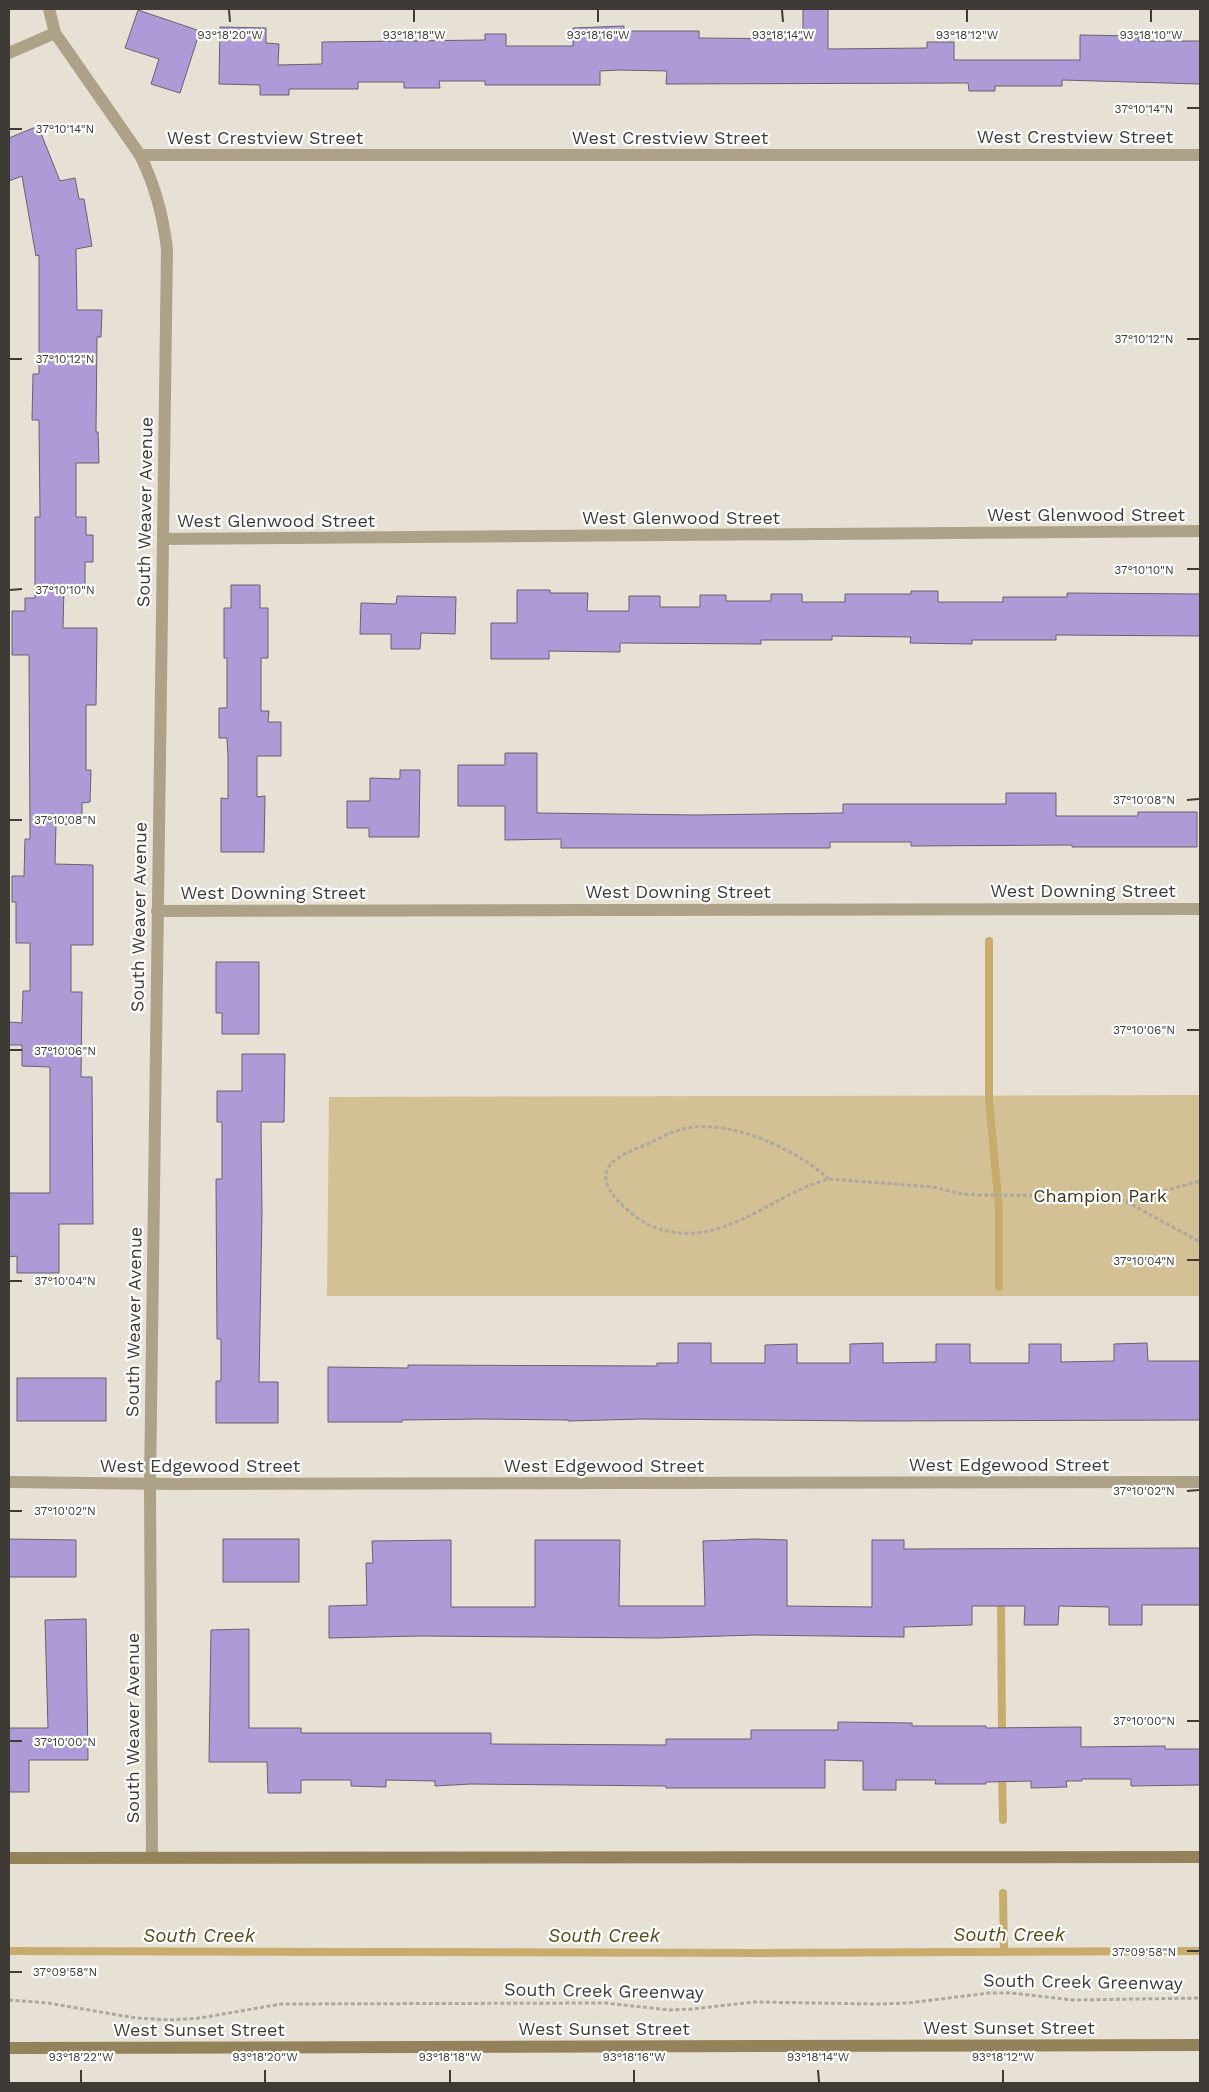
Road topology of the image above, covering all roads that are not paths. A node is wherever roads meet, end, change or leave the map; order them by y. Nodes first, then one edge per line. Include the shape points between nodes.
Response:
1 (49, 9) edge
2 (55, 33) junction
3 (9, 53) edge
4 (140, 155) junction
5 (1200, 155) edge
6 (1200, 531) edge
7 (163, 539) junction
8 (1200, 909) edge
9 (157, 911) junction
10 (9, 1482) edge
11 (1200, 1482) edge
12 (150, 1484) junction
13 (1200, 1857) edge
14 (9, 1858) edge
15 (152, 1858) junction
16 (1200, 2045) edge
17 (9, 2048) edge

1 - 2 street, South Weaver Avenue
2 - 3 street
2 - 4 street, South Weaver Avenue
4 - 5 street, West Crestview Street
4 - 7 street, South Weaver Avenue via 156,190 167,249
6 - 7 street, West Glenwood Street
7 - 9 street, South Weaver Avenue
8 - 9 street, West Downing Street
9 - 12 street, South Weaver Avenue
10 - 12 street, West Edgewood Street
11 - 12 street, West Edgewood Street
12 - 15 street, South Weaver Avenue
13 - 15 main road
14 - 15 main road
16 - 17 main road, West Sunset Street

